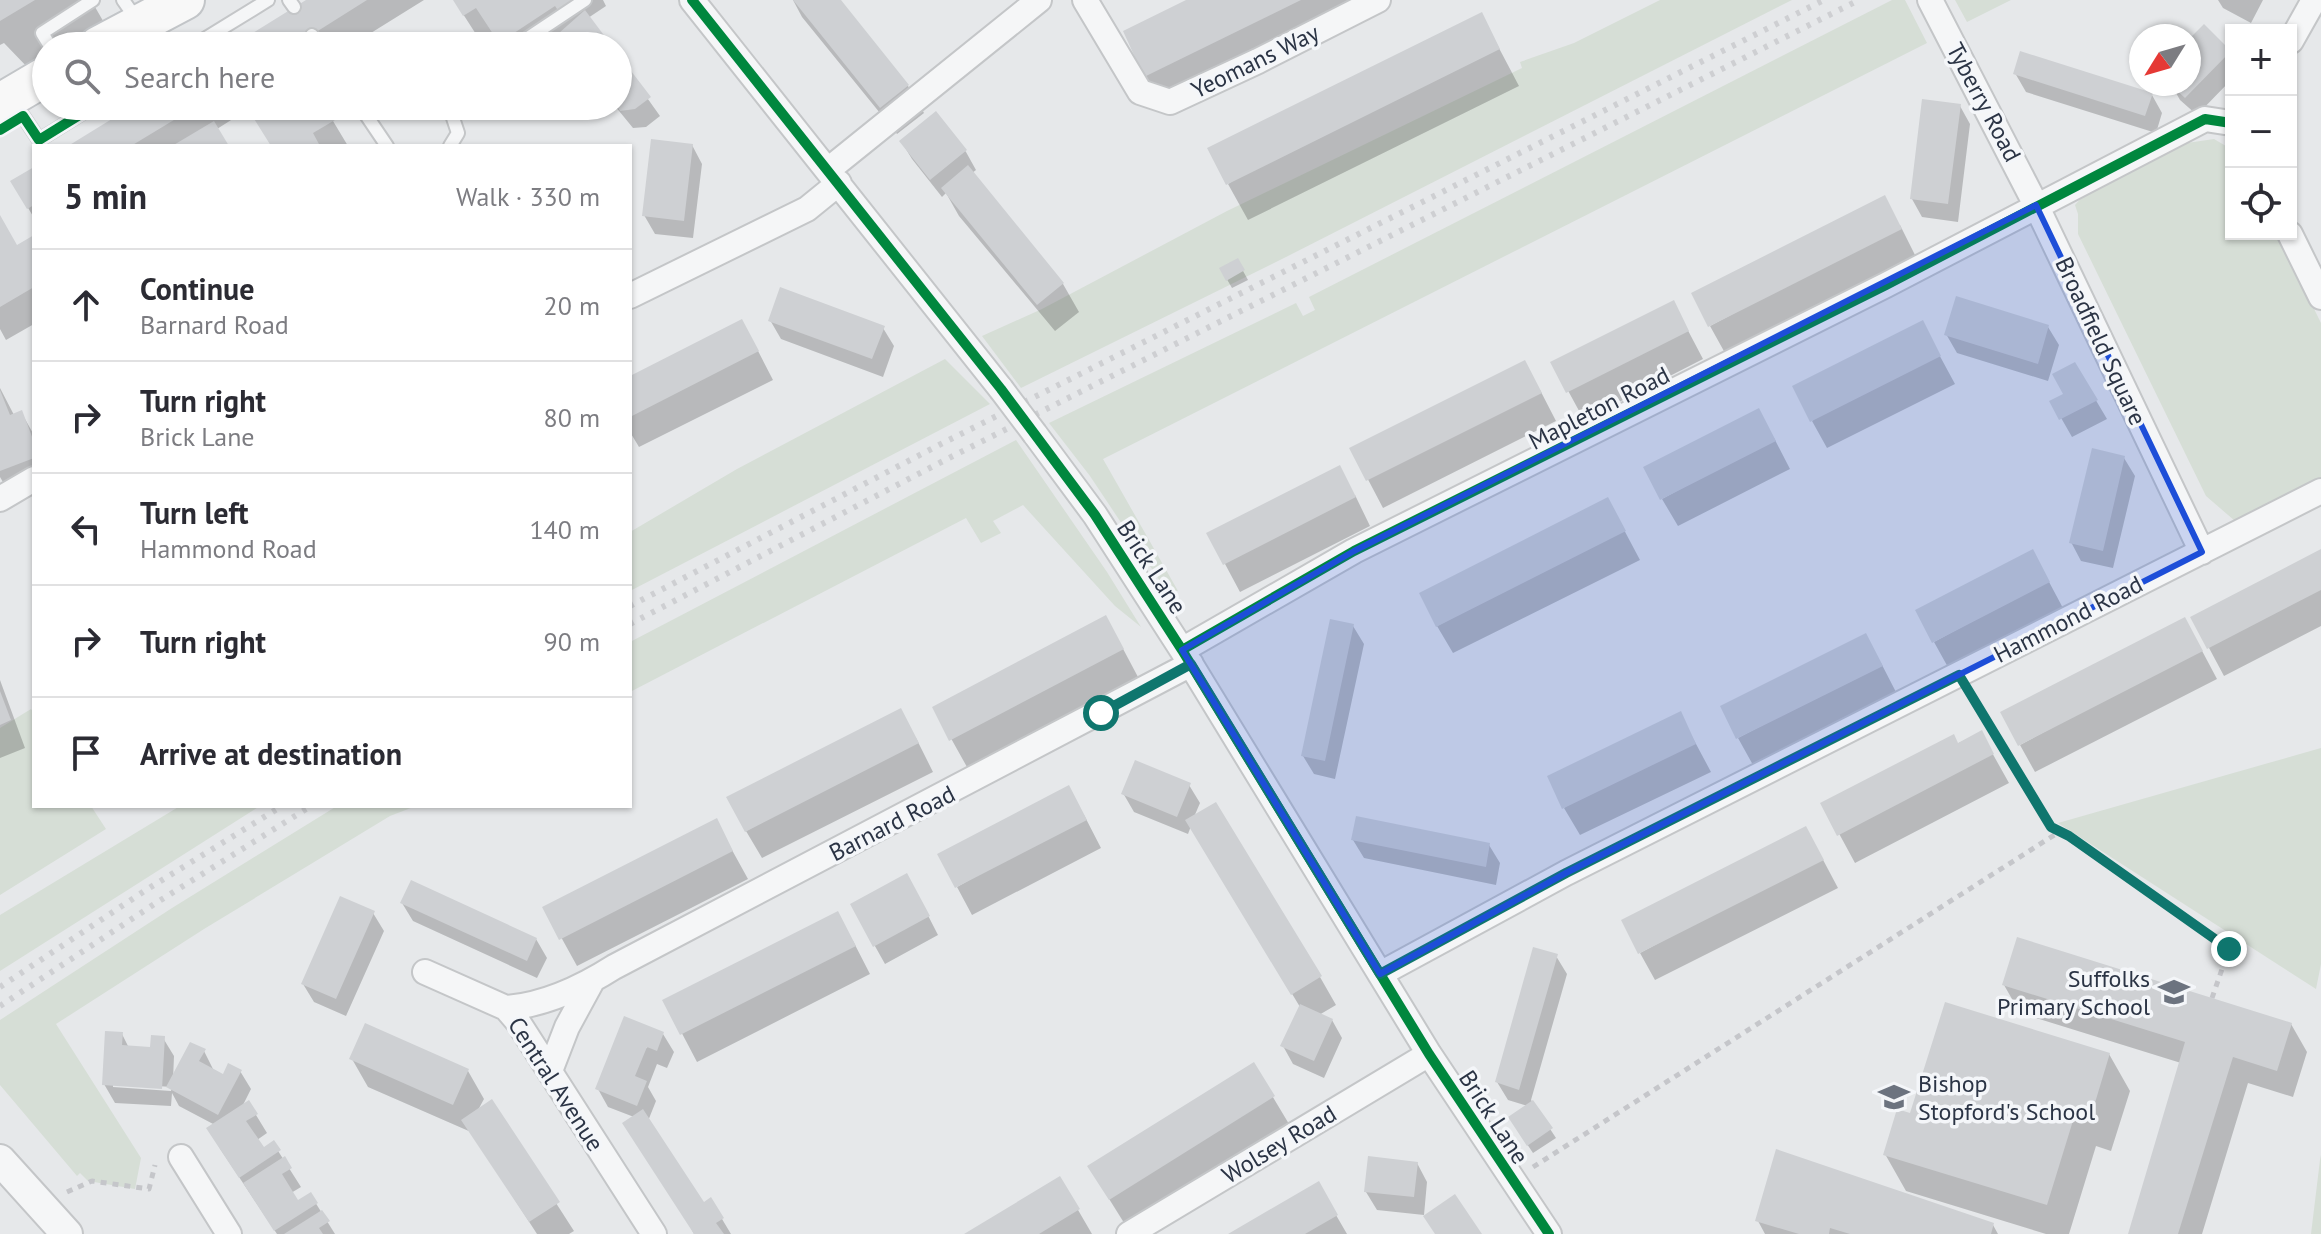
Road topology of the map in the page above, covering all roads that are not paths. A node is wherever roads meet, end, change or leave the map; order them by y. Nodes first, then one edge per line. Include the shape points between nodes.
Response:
1 (93, 0) edge
2 (185, 0) edge
3 (268, 0) edge
4 (585, 0) edge
5 (1039, 0) edge
6 (1085, 0) edge
7 (1378, 0) edge
8 (1930, 0) edge
9 (2314, 0) edge
10 (701, 3) edge
11 (131, 12) edge
12 (2297, 30) edge
13 (44, 32) edge
14 (112, 32) edge
15 (216, 32) edge
16 (537, 32) edge
17 (32, 90) edge
18 (12, 110) edge
19 (71, 120) edge
20 (369, 120) edge
21 (454, 120) edge
22 (2225, 122) edge
23 (386, 144) edge
24 (451, 144) edge
25 (834, 177) junction
26 (2036, 205) junction
27 (2293, 240) edge
28 (632, 295) edge
29 (2321, 297) edge
30 (32, 480) edge
31 (2321, 491) edge
32 (0, 499) edge
33 (2202, 552) junction
34 (1186, 657) junction
35 (425, 972) dead end
36 (1380, 974) junction
37 (592, 981) junction
38 (506, 1008) junction
39 (1429, 1054) junction
40 (550, 1071) junction
41 (181, 1157) road end
42 (1, 1161) edge
43 (67, 1234) edge
44 (229, 1234) edge
45 (654, 1234) edge
46 (1129, 1234) edge
47 (1549, 1234) edge

1 - 13 lane
2 - 11 main road
3 - 15 lane
4 - 16 lane
5 - 25 street
6 - 7 street, Yeomans Way via 1140,92 1170,102
8 - 26 street, Tyberry Road
9 - 12 street
10 - 25 street, Brick Lane
11 - 14 main road
17 - 18 main road
18 - 19 lane via 39,140
20 - 23 lane
21 - 24 lane via 458,133
22 - 26 street via 2205,119
25 - 28 street via 807,209
25 - 34 street, Brick Lane, bridge via 1095,515
26 - 33 street, Broadfield Square
26 - 34 street, Mapleton Road via 1354,551
27 - 29 street
30 - 32 street
31 - 33 street
33 - 36 street, Hammond Road via 1566,873
34 - 36 street, Brick Lane
34 - 37 street, Barnard Road via 1025,754
35 - 38 street, Central Avenue
36 - 39 street, Brick Lane
37 - 38 street, Barnard Road via 544,1001
37 - 40 street
38 - 40 street, Central Avenue
39 - 46 street, Wolsey Road
39 - 47 street, Brick Lane
40 - 45 street, Central Avenue
41 - 44 street
42 - 43 street

